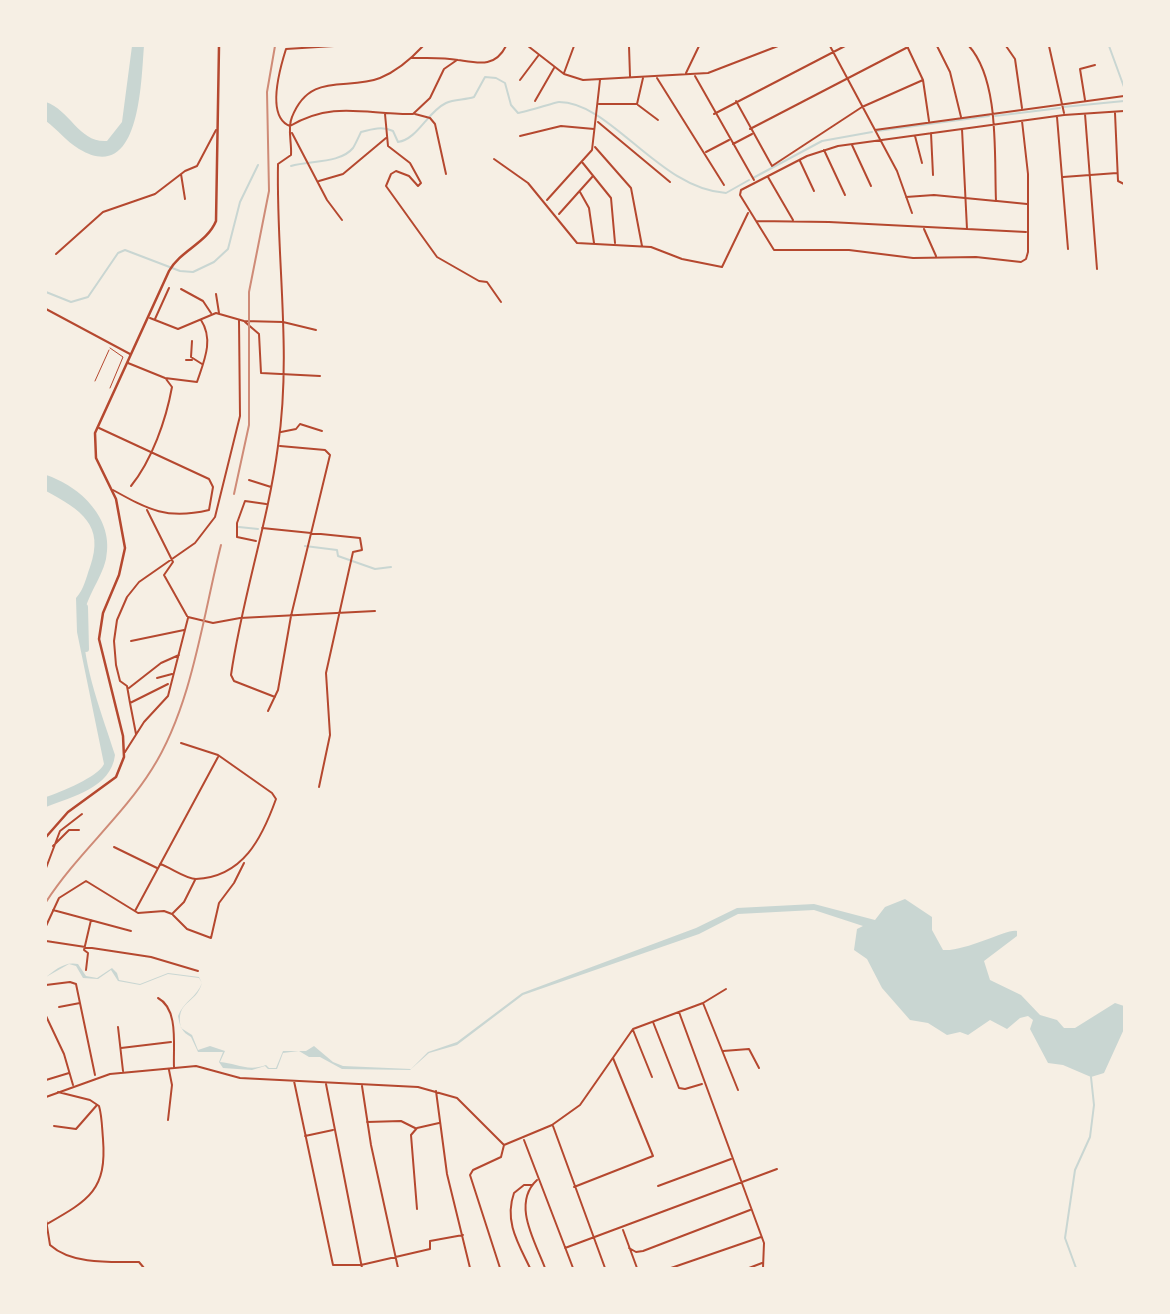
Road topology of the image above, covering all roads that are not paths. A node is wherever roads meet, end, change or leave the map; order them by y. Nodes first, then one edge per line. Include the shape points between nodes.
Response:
1 (219, 46) edge
2 (251, 46) edge
3 (334, 46) edge
4 (423, 46) edge
5 (506, 46) edge
6 (528, 46) edge
7 (575, 46) edge
8 (629, 46) edge
9 (699, 46) edge
10 (778, 46) edge
11 (830, 46) edge
12 (845, 46) edge
13 (907, 46) edge
14 (937, 46) edge
15 (969, 46) edge
16 (1006, 46) edge
17 (1049, 46) edge
18 (833, 51) junction
19 (539, 55) junction
20 (412, 58) junction
21 (457, 60) junction
22 (1095, 65) dead end
23 (554, 67) junction
24 (564, 74) junction
25 (685, 75) junction
26 (694, 75) junction
27 (630, 77) junction
28 (643, 77) junction
29 (656, 77) junction
30 (600, 79) junction
31 (847, 79) junction
32 (923, 79) junction
33 (520, 80) dead end
34 (1125, 96) edge
35 (535, 101) dead end
36 (736, 101) junction
37 (1085, 101) junction
38 (599, 104) junction
39 (637, 104) junction
40 (1062, 105) junction
41 (862, 107) junction
42 (1022, 109) junction
43 (1125, 111) edge
44 (1115, 112) junction
45 (1085, 113) junction
46 (385, 114) junction
47 (413, 114) junction
48 (714, 114) junction
49 (991, 114) junction
50 (1064, 115) junction
51 (1057, 116) junction
52 (961, 118) junction
53 (597, 120) junction
54 (658, 120) dead end
55 (1022, 121) junction
56 (929, 122) junction
57 (290, 125) junction
58 (993, 125) junction
59 (962, 128) junction
60 (217, 129) junction
61 (595, 129) junction
62 (750, 129) junction
63 (875, 130) junction
64 (291, 131) junction
65 (931, 132) junction
66 (753, 133) junction
67 (914, 135) junction
68 (520, 136) dead end
69 (387, 137) junction
70 (881, 139) junction
71 (730, 140) junction
72 (733, 144) junction
73 (852, 144) junction
74 (1125, 144) edge
75 (593, 145) junction
76 (1117, 145) junction
77 (824, 149) junction
78 (705, 153) junction
79 (494, 159) dead end
80 (799, 160) junction
81 (582, 162) junction
82 (922, 163) dead end
83 (181, 173) junction
84 (1118, 173) junction
85 (446, 174) dead end
86 (1090, 174) junction
87 (933, 175) dead end
88 (593, 176) junction
89 (767, 176) junction
90 (1062, 177) junction
91 (670, 181) dead end
92 (317, 182) junction
93 (755, 182) junction
94 (1123, 184) edge
95 (724, 185) dead end
96 (871, 186) dead end
97 (814, 191) dead end
98 (580, 192) junction
99 (845, 195) dead end
100 (906, 197) junction
101 (185, 199) dead end
102 (967, 200) junction
103 (546, 201) junction
104 (996, 201) junction
105 (1028, 204) junction
106 (748, 212) junction
107 (912, 213) dead end
108 (557, 215) junction
109 (342, 220) dead end
110 (755, 221) junction
111 (794, 221) junction
112 (923, 229) junction
113 (967, 230) junction
114 (1028, 232) junction
115 (594, 243) junction
116 (615, 244) junction
117 (642, 247) junction
118 (1068, 249) dead end
119 (56, 254) dead end
120 (936, 257) junction
121 (1097, 269) dead end
122 (169, 288) dead end
123 (181, 289) dead end
124 (216, 294) dead end
125 (501, 302) dead end
126 (46, 309) edge
127 (211, 314) junction
128 (219, 314) junction
129 (148, 317) junction
130 (200, 318) junction
131 (154, 320) junction
132 (239, 320) junction
133 (244, 321) junction
134 (283, 322) junction
135 (316, 330) dead end
136 (192, 341) dead end
137 (110, 347) junction
138 (130, 354) junction
139 (186, 360) dead end
140 (193, 360) junction
141 (127, 363) junction
142 (203, 364) junction
143 (282, 373) junction
144 (320, 376) dead end
145 (165, 379) junction
146 (95, 381) dead end
147 (110, 388) dead end
148 (97, 427) junction
149 (323, 430) dead end
150 (280, 432) junction
151 (278, 446) junction
152 (151, 450) junction
153 (249, 480) dead end
154 (131, 486) dead end
155 (271, 487) junction
156 (113, 489) junction
157 (212, 504) junction
158 (267, 505) junction
159 (219, 506) junction
160 (147, 510) junction
161 (261, 528) junction
162 (311, 535) junction
163 (258, 541) junction
164 (172, 559) junction
165 (375, 611) dead end
166 (339, 612) junction
167 (291, 616) junction
168 (189, 618) junction
169 (240, 618) junction
170 (185, 629) junction
171 (131, 641) dead end
172 (180, 655) junction
173 (173, 673) junction
174 (157, 678) dead end
175 (169, 683) junction
176 (127, 689) junction
177 (275, 696) junction
178 (130, 702) junction
179 (268, 711) dead end
180 (136, 734) junction
181 (181, 743) dead end
182 (124, 752) junction
183 (219, 756) junction
184 (319, 787) dead end
185 (82, 814) dead end
186 (79, 830) dead end
187 (46, 836) edge
188 (114, 847) dead end
189 (51, 849) junction
190 (243, 860) junction
191 (160, 864) junction
192 (46, 868) edge
193 (158, 869) junction
194 (195, 879) junction
195 (52, 910) junction
196 (135, 911) junction
197 (172, 914) junction
198 (91, 919) junction
199 (46, 926) edge
200 (131, 932) dead end
201 (46, 941) edge
202 (85, 946) junction
203 (86, 970) dead end
204 (198, 971) dead end
205 (46, 985) edge
206 (726, 989) dead end
207 (158, 998) dead end
208 (81, 1003) junction
209 (703, 1003) junction
210 (59, 1007) dead end
211 (678, 1011) junction
212 (46, 1016) edge
213 (653, 1021) junction
214 (118, 1027) dead end
215 (633, 1029) junction
216 (172, 1042) junction
217 (121, 1048) junction
218 (723, 1051) junction
219 (612, 1057) junction
220 (174, 1068) junction
221 (759, 1068) dead end
222 (169, 1069) junction
223 (123, 1072) junction
224 (70, 1073) junction
225 (96, 1077) junction
226 (652, 1077) dead end
227 (46, 1080) edge
228 (294, 1080) junction
229 (326, 1083) junction
230 (704, 1084) junction
231 (362, 1085) junction
232 (73, 1086) junction
233 (436, 1090) junction
234 (738, 1090) dead end
235 (57, 1091) junction
236 (46, 1097) edge
237 (97, 1104) junction
238 (168, 1120) dead end
239 (367, 1122) junction
240 (440, 1122) junction
241 (552, 1125) junction
242 (54, 1126) dead end
243 (73, 1129) junction
244 (416, 1129) junction
245 (334, 1130) junction
246 (73, 1134) dead end
247 (305, 1136) junction
248 (523, 1139) junction
249 (504, 1145) junction
250 (732, 1158) junction
251 (777, 1169) dead end
252 (538, 1179) junction
253 (741, 1184) junction
254 (532, 1185) junction
255 (658, 1186) dead end
256 (574, 1187) junction
257 (417, 1209) dead end
258 (751, 1210) junction
259 (46, 1222) edge
260 (623, 1229) junction
261 (463, 1235) junction
262 (762, 1237) junction
263 (594, 1239) junction
264 (565, 1248) junction
265 (629, 1248) junction
266 (395, 1255) junction
267 (763, 1263) junction
268 (361, 1267) edge
269 (336, 1268) edge
270 (144, 1269) edge
271 (398, 1269) edge
272 (470, 1269) edge
273 (500, 1269) edge
274 (530, 1269) edge
275 (545, 1269) edge
276 (573, 1269) edge
277 (605, 1269) edge
278 (637, 1269) edge
279 (671, 1269) edge
280 (749, 1269) edge
281 (763, 1269) edge

1 - 2 street
1 - 60 main road
3 - 57 street via 286,49 277,103 279,118
4 - 20 street
5 - 21 street via 484,64
6 - 19 street
7 - 24 street
8 - 27 street
9 - 25 street
10 - 26 street via 726,68
11 - 18 street
12 - 18 street
13 - 31 street
13 - 32 street
14 - 52 street via 952,78
15 - 49 street via 981,63
16 - 42 street via 1015,60
17 - 40 street
18 - 31 street
18 - 36 street
19 - 23 street
19 - 33 street
20 - 21 street
20 - 57 street via 378,79 315,88 294,112
21 - 47 street via 444,69 430,98
22 - 37 street via 1080,69
23 - 24 street
23 - 35 street
24 - 30 street
25 - 26 street
25 - 29 street
26 - 48 street
27 - 28 street
27 - 30 street
28 - 29 street
28 - 39 street
29 - 78 street
30 - 38 street
31 - 41 street
31 - 62 street
32 - 41 street
32 - 56 street
34 - 37 street
36 - 48 street
36 - 62 street
37 - 40 street
38 - 39 street
38 - 53 street
39 - 54 street
40 - 42 street
40 - 50 street
41 - 63 street
41 - 66 street via 774,166
42 - 49 street
43 - 44 street
44 - 45 street
44 - 76 street
45 - 50 street
45 - 86 street
46 - 47 street
46 - 57 street via 337,109 311,114
46 - 69 street
47 - 85 street via 430,118 438,129
48 - 71 street
49 - 52 street
49 - 58 street
50 - 51 street
51 - 55 street
51 - 90 street
52 - 56 street
53 - 61 street
53 - 91 street
55 - 58 street
55 - 105 street
56 - 63 street
57 - 64 street
58 - 59 street
58 - 104 street
59 - 65 street
59 - 102 street
60 - 83 street via 201,161
60 - 129 main road via 216,220 209,234 174,263
61 - 68 street via 561,126
61 - 75 street
62 - 66 street
63 - 70 street
64 - 92 street
64 - 134 street via 291,155 279,161 277,237
65 - 67 street
65 - 87 street
66 - 72 street
67 - 70 street
67 - 82 street
69 - 92 street via 343,174
69 - 125 street via 388,146 410,163 421,183 418,186 404,173 391,174 386,186 437,257 486,282
70 - 73 street
70 - 100 street
71 - 72 street
71 - 78 street
72 - 93 street
73 - 77 street
73 - 96 street
74 - 76 street
75 - 81 street
75 - 117 street via 631,188
76 - 84 street
77 - 80 street
77 - 99 street
78 - 95 street
79 - 103 street
80 - 89 street
80 - 97 street
81 - 88 street
81 - 103 street
83 - 101 street
83 - 119 street via 155,194 103,212
84 - 86 street
84 - 94 street
86 - 90 street
86 - 121 street
88 - 98 street
88 - 116 street via 611,198
89 - 93 street
89 - 111 street
90 - 118 street
92 - 109 street
93 - 106 street via 740,193
98 - 108 street
98 - 115 street via 589,208
100 - 102 street
100 - 107 street
102 - 104 street
102 - 113 street
103 - 108 street
104 - 105 street
105 - 114 street
106 - 110 street
106 - 117 street via 723,267
108 - 115 street via 578,243
110 - 111 street
110 - 120 street via 774,250 813,248
111 - 112 street
112 - 113 street
112 - 120 street
113 - 114 street
114 - 120 street via 1028,252 1021,262
115 - 116 street
116 - 117 street
122 - 131 street
123 - 127 street via 203,301
124 - 128 street
126 - 137 street
127 - 128 street
127 - 130 street
128 - 132 street
129 - 131 street
129 - 138 main road
130 - 131 street via 178,329
130 - 142 street via 208,336
132 - 133 street
132 - 159 street via 240,416
133 - 134 street
133 - 143 street via 259,334 260,372
134 - 135 street
134 - 143 street
136 - 140 street
137 - 138 street
137 - 146 lane
137 - 147 lane via 123,357
138 - 141 main road
139 - 140 street
140 - 142 street
141 - 145 street
141 - 148 main road
142 - 145 street via 197,382
143 - 144 street
143 - 150 street
145 - 152 street via 172,389
148 - 152 street
148 - 156 main road via 96,458
149 - 150 street via 300,424
150 - 151 street
151 - 155 street
151 - 162 street via 329,452
152 - 154 street
152 - 157 street via 211,481
153 - 155 street
155 - 158 street
156 - 160 street
156 - 182 main road via 125,548 99,639
157 - 159 street
157 - 160 street via 209,510 176,514
158 - 161 street
158 - 163 street via 245,502 237,523 237,537
159 - 164 street via 207,531
160 - 164 street
161 - 162 street
161 - 163 street
162 - 166 street via 359,536 361,551 354,551 351,559
162 - 167 street
163 - 169 street
164 - 168 street via 173,565 163,574
164 - 176 street via 139,582 120,611 114,655 118,677
165 - 166 street
166 - 167 street
166 - 184 street via 325,677 330,735
167 - 169 street
167 - 177 street
168 - 169 street via 213,623
168 - 170 street
169 - 177 street via 231,679
170 - 171 street
170 - 172 street
172 - 173 street
172 - 176 street via 161,663
173 - 174 street
173 - 175 street
175 - 178 street
175 - 180 street via 167,697
176 - 178 street
177 - 179 street
178 - 180 street
180 - 182 street
181 - 183 street
182 - 187 main road via 116,776 68,811
183 - 190 street via 275,795 258,843
183 - 191 street
185 - 189 street via 66,824
186 - 189 street via 64,833
188 - 193 street
189 - 192 street
190 - 194 street via 227,872
190 - 197 street via 238,878 219,903 210,938 187,929
191 - 193 street
191 - 194 street
193 - 196 street
194 - 197 street
195 - 196 street via 58,898 86,881
195 - 198 street
195 - 199 street
196 - 197 street
198 - 200 street
198 - 202 street
201 - 202 street
202 - 203 street
202 - 204 street
205 - 208 street via 73,982
206 - 209 street
207 - 216 street via 166,1002 172,1015
208 - 210 street
208 - 225 street
209 - 211 street
209 - 218 street
211 - 213 street
211 - 230 street
212 - 224 street
213 - 215 street
213 - 230 street via 679,1087 685,1090
214 - 217 street
215 - 219 street
215 - 226 street
216 - 217 street
216 - 220 street
217 - 223 street
218 - 221 street via 752,1050
218 - 234 street
219 - 241 street via 580,1105
219 - 256 street via 653,1156
220 - 222 street
220 - 228 street via 203,1066 236,1077
222 - 223 street
222 - 238 street
223 - 225 street
224 - 227 street
224 - 232 street
225 - 232 street
228 - 229 street
228 - 247 street
229 - 231 street
229 - 245 street
230 - 250 street
231 - 233 street
231 - 239 street
232 - 235 street
233 - 240 street
233 - 249 street via 457,1098
235 - 236 street
235 - 237 street
237 - 243 street
237 - 259 street via 104,1150 99,1184 74,1209
239 - 244 street via 409,1122
239 - 266 street
240 - 244 street
240 - 261 street via 447,1174
241 - 248 street
241 - 256 street
242 - 243 street
243 - 246 street
244 - 257 street via 411,1135
245 - 247 street
245 - 268 street
247 - 269 street
248 - 249 street
248 - 252 street
249 - 273 street via 501,1157 470,1175
250 - 253 street
250 - 255 street
251 - 253 street
252 - 254 street
252 - 264 street
253 - 258 street
253 - 260 street
254 - 274 street via 514,1193 509,1212
254 - 275 street via 527,1223
256 - 263 street
258 - 262 street
258 - 265 street via 643,1251
259 - 270 street via 50,1245 64,1253 88,1260 139,1262
260 - 263 street
260 - 265 street
261 - 266 street via 430,1241 430,1249
261 - 272 street
262 - 267 street
262 - 279 street
263 - 264 street
263 - 277 street
264 - 276 street
265 - 278 street
266 - 268 street
266 - 271 street
267 - 280 street
267 - 281 street
268 - 269 street

